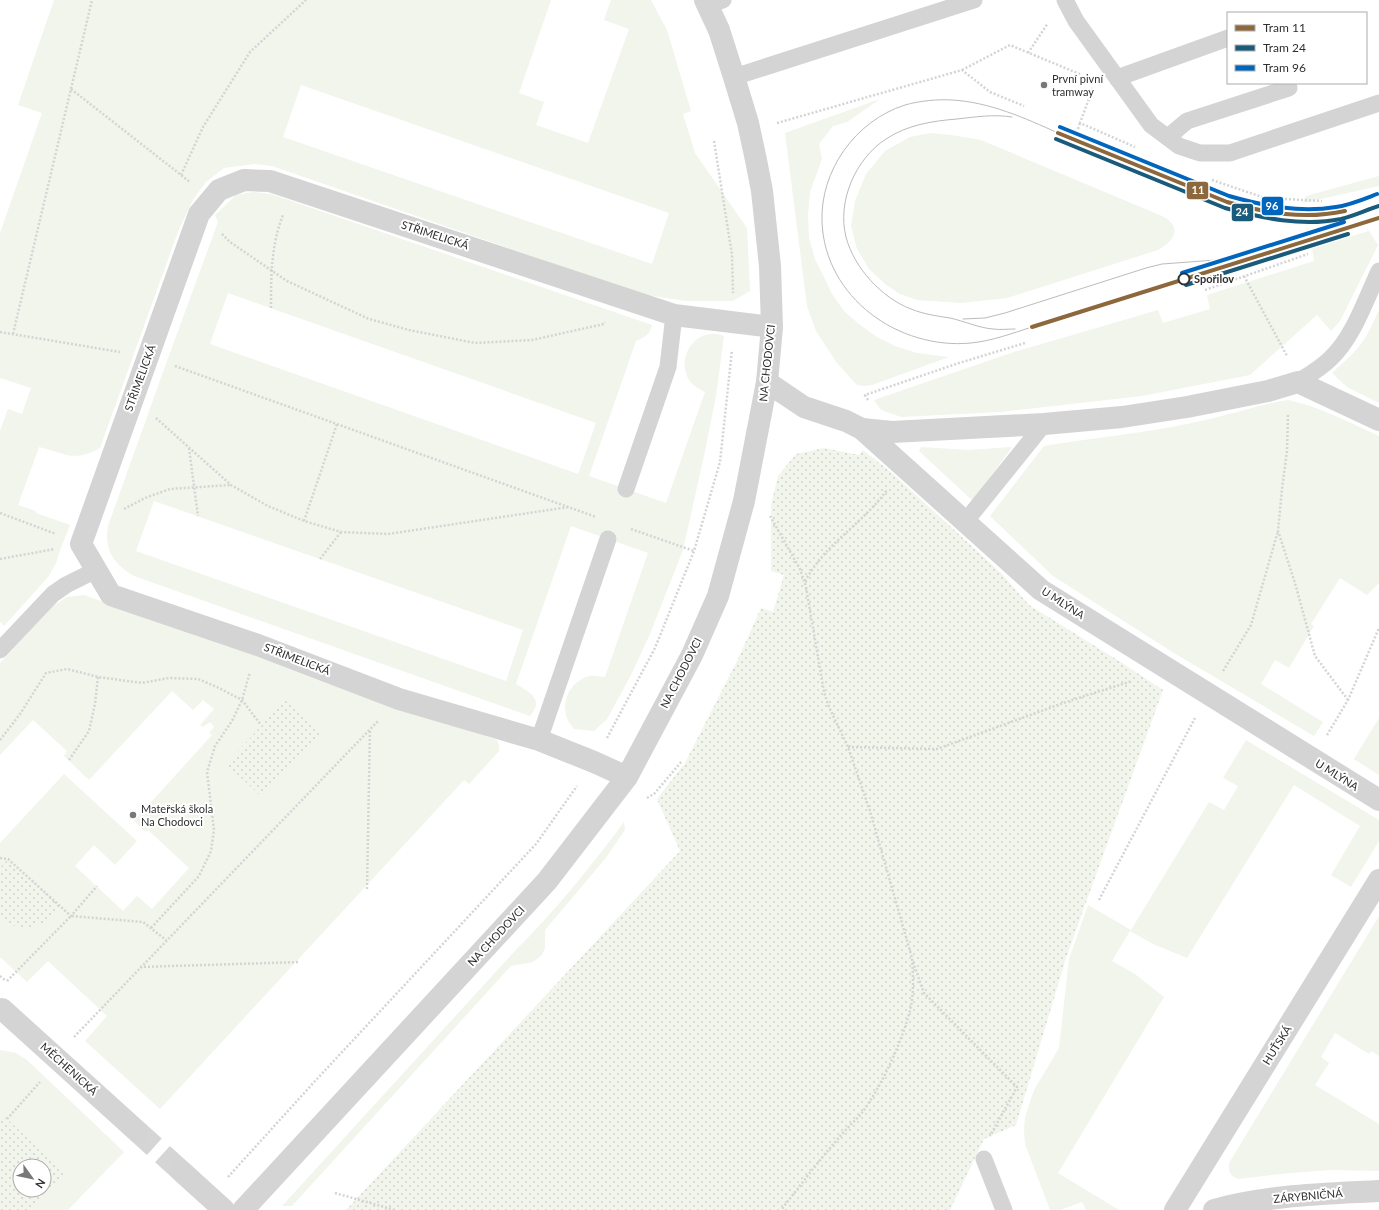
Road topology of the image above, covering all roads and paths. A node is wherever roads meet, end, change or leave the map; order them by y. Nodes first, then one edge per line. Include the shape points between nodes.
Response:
1 (92, 0) edge
2 (306, 0) edge
3 (974, 0) edge
4 (1065, 0) edge
5 (712, 2) edge
6 (1048, 22) dead end
7 (1227, 38) edge
8 (1028, 52) dead end
9 (734, 77) junction
10 (1117, 78) junction
11 (1289, 88) dead end
12 (71, 89) junction
13 (1379, 103) edge
14 (1024, 106) dead end
15 (776, 123) dead end
16 (1080, 123) dead end
17 (1078, 129) dead end
18 (1168, 137) junction
19 (181, 175) junction
20 (294, 188) junction
21 (205, 206) junction
22 (1308, 254) dead end
23 (271, 270) junction
24 (1379, 271) edge
25 (1244, 276) junction
26 (1205, 290) dead end
27 (614, 295) junction
28 (270, 308) dead end
29 (674, 315) junction
30 (772, 327) junction
31 (0, 332) edge
32 (13, 334) junction
33 (1025, 344) dead end
34 (148, 357) junction
35 (767, 382) junction
36 (1293, 384) junction
37 (133, 398) junction
38 (1379, 420) edge
39 (336, 424) junction
40 (1044, 424) junction
41 (862, 429) junction
42 (892, 432) junction
43 (189, 448) junction
44 (902, 465) junction
45 (231, 485) junction
46 (194, 486) junction
47 (626, 489) dead end
48 (744, 501) junction
49 (570, 507) junction
50 (0, 513) edge
51 (198, 516) dead end
52 (600, 518) dead end
53 (90, 520) junction
54 (304, 521) junction
55 (965, 522) junction
56 (629, 528) dead end
57 (1278, 531) junction
58 (341, 532) junction
59 (608, 539) dead end
60 (81, 544) junction
61 (694, 551) dead end
62 (0, 559) edge
63 (320, 559) dead end
64 (96, 570) junction
65 (804, 581) junction
66 (1379, 628) edge
67 (258, 644) junction
68 (0, 650) edge
69 (1226, 666) dead end
70 (98, 677) junction
71 (1138, 679) dead end
72 (1209, 695) junction
73 (399, 699) junction
74 (242, 700) junction
75 (1348, 700) junction
76 (261, 725) dead end
77 (370, 729) junction
78 (0, 740) edge
79 (539, 740) junction
80 (848, 747) junction
81 (1312, 759) junction
82 (69, 760) dead end
83 (682, 761) dead end
84 (627, 777) junction
85 (1379, 800) edge
86 (640, 802) dead end
87 (0, 858) edge
88 (1379, 880) edge
89 (97, 886) dead end
90 (367, 889) dead end
91 (1098, 900) dead end
92 (71, 916) junction
93 (151, 928) junction
94 (166, 940) junction
95 (912, 958) junction
96 (300, 962) dead end
97 (140, 968) junction
98 (0, 976) edge
99 (6, 982) junction
100 (12, 987) dead end
101 (0, 1011) edge
102 (73, 1038) dead end
103 (138, 1132) tunnel mouth
104 (984, 1159) joint
105 (180, 1170) tunnel mouth
106 (1379, 1191) edge
107 (334, 1193) dead end
108 (224, 1210) edge
109 (243, 1210) edge
110 (395, 1210) edge
111 (781, 1210) edge
112 (1004, 1210) edge
113 (1175, 1210) edge
114 (1214, 1210) edge

1 - 12 path
2 - 19 path via 250,52 204,127
3 - 9 lane
4 - 10 lane via 1076,21
5 - 9 street, NA CHODOVCI
6 - 8 path
7 - 10 lane
9 - 30 street, NA CHODOVCI via 748,123 762,191 770,266
10 - 18 lane via 1151,125
11 - 18 lane via 1187,121
12 - 19 path
12 - 32 path
13 - 18 lane via 1230,153 1200,153 1179,146
14 - 15 path via 990,92 962,70
16 - 17 path
19 - 21 path
20 - 21 street, STŘIMELICKÁ via 270,181 244,180 219,190
20 - 23 path via 278,228
20 - 27 street, STŘIMELICKÁ
21 - 23 path via 230,242
21 - 34 street, STŘIMELICKÁ
22 - 25 path
23 - 27 path via 287,281 369,319 475,343 532,340 604,324
23 - 28 path
24 - 36 lane via 1348,337 1339,350 1329,360
25 - 26 path
25 - 36 path via 1289,360
27 - 29 street, STŘIMELICKÁ
29 - 30 street, STŘIMELICKÁ
29 - 47 lane via 668,367
30 - 35 street, NA CHODOVCI
31 - 32 path
32 - 34 path
33 - 42 path via 865,395
34 - 37 street, STŘIMELICKÁ
34 - 39 path
35 - 41 street, U MLÝNA via 804,407
35 - 48 street, NA CHODOVCI
36 - 38 street
36 - 40 street via 1187,407 1122,417
36 - 57 path
37 - 43 path
37 - 53 street, STŘIMELICKÁ
39 - 49 path
39 - 54 path
40 - 42 street
40 - 55 lane
41 - 42 street
41 - 44 street, U MLÝNA
43 - 45 path
43 - 46 path
44 - 55 street, U MLÝNA
44 - 65 path via 879,501 830,548
45 - 46 path
45 - 54 path via 268,506
46 - 51 path
46 - 53 path via 170,488 123,509
48 - 65 path via 766,509 800,569
48 - 84 street, NA CHODOVCI via 718,596 692,655
49 - 52 path
49 - 58 path via 388,534
50 - 60 path
53 - 60 street, STŘIMELICKÁ
54 - 58 path
55 - 72 street, U MLÝNA via 1041,590
56 - 61 path
57 - 69 path via 1251,625
57 - 75 path via 1315,656
58 - 63 path
59 - 79 lane
60 - 62 path
60 - 64 street, STŘIMELICKÁ
64 - 67 street, STŘIMELICKÁ via 111,595
64 - 68 lane via 53,594
65 - 80 path via 824,692 828,707
66 - 75 path
67 - 73 street, STŘIMELICKÁ
67 - 74 path
70 - 74 path via 142,683 169,678 198,679
70 - 78 path via 67,669 46,673
70 - 82 path via 89,731
71 - 80 path via 937,749
72 - 81 street, U MLÝNA
72 - 91 path
73 - 77 path
73 - 79 street, STŘIMELICKÁ
74 - 76 path
74 - 93 path via 232,721 215,746 207,772 214,830 211,851 199,876
75 - 81 path
77 - 90 path
77 - 94 path
79 - 84 street, STŘIMELICKÁ
80 - 95 path via 870,811
81 - 85 street, U MLÝNA
83 - 86 path via 654,794
84 - 109 street, NA CHODOVCI via 547,881
87 - 92 path via 8,859
88 - 113 street, HUŤSKÁ
89 - 92 path
92 - 93 path via 143,922
92 - 99 path
93 - 94 path
94 - 97 path
95 - 104 path via 924,993 1017,1086 985,1145
95 - 111 path via 914,981 909,1013 879,1085 861,1113 836,1140
96 - 97 path
97 - 102 path
98 - 99 path
99 - 100 path
101 - 103 street, MĚCHENICKÁ via 2,1009
104 - 112 lane
105 - 108 street
106 - 114 street, ZÁRYBNIČNÁ via 1302,1195 1234,1204
107 - 110 path

